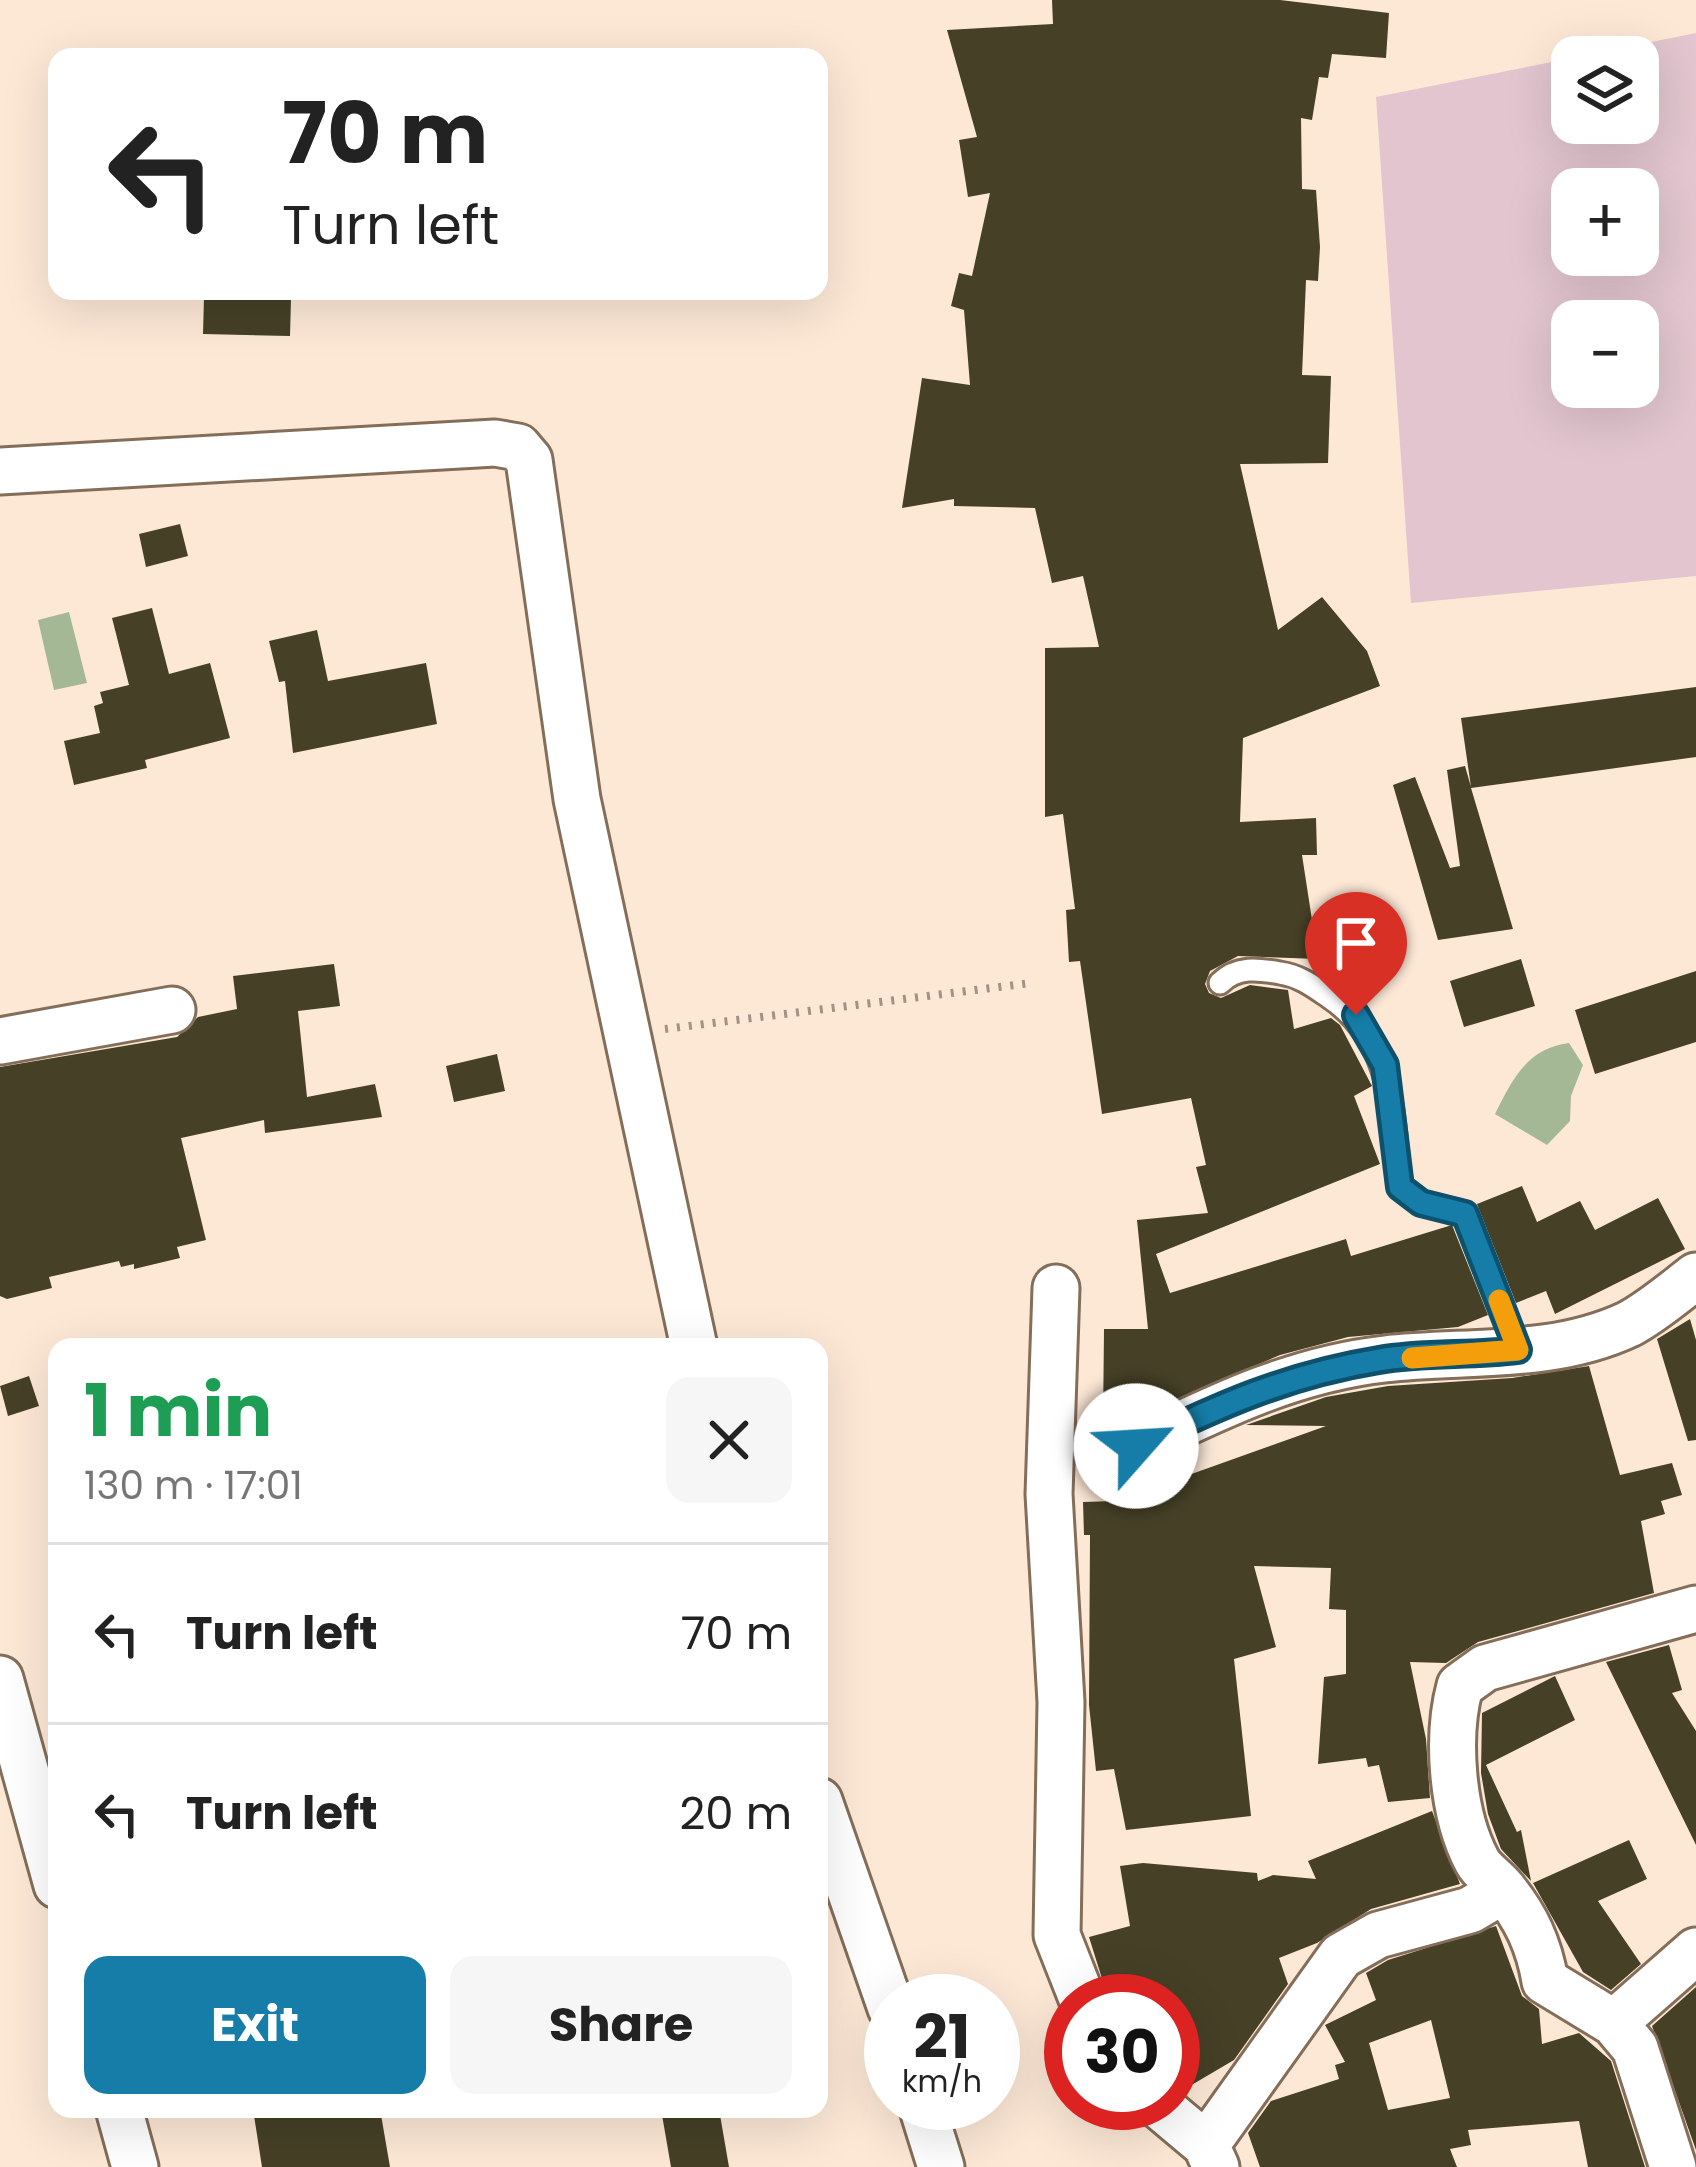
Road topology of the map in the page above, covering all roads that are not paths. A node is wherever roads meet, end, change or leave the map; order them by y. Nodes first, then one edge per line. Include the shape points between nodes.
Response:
1 (21, 470) edge
2 (1220, 983) dead end
3 (172, 1010) dead end
4 (0, 1041) edge
5 (1696, 1276) edge
6 (1057, 1288) dead end
7 (692, 1338) edge
8 (1518, 1350) junction
9 (1136, 1446) dead end
10 (1696, 1610) edge
11 (0, 1679) edge
12 (12, 1770) edge
13 (828, 1827) edge
14 (48, 1862) edge
15 (1504, 1890) junction
16 (1696, 1951) edge
17 (879, 1974) edge
18 (1072, 1974) edge
19 (1614, 2023) junction
20 (121, 2118) edge
21 (929, 2130) edge
22 (1184, 2130) edge
23 (1211, 2156) edge
24 (135, 2167) edge
25 (941, 2167) edge
26 (1673, 2167) edge

1 - 7 street via 518,447 535,476 577,799
2 - 8 lane via 1245,969 1298,976 1356,1015 1385,1065 1400,1187 1421,1203 1465,1214
3 - 4 street
5 - 8 street via 1630,1324
6 - 18 street via 1049,1494 1061,1702 1057,1935
8 - 9 street via 1384,1359 1307,1374 1258,1388
10 - 15 street via 1528,1653 1460,1686 1450,1762 1477,1862
11 - 12 street
12 - 14 street
13 - 17 street
15 - 19 street via 1539,1943 1545,1981
15 - 23 street via 1470,1910 1378,1935 1341,1957
16 - 19 street
19 - 26 street via 1635,2048
20 - 24 street
21 - 25 street
22 - 23 street

